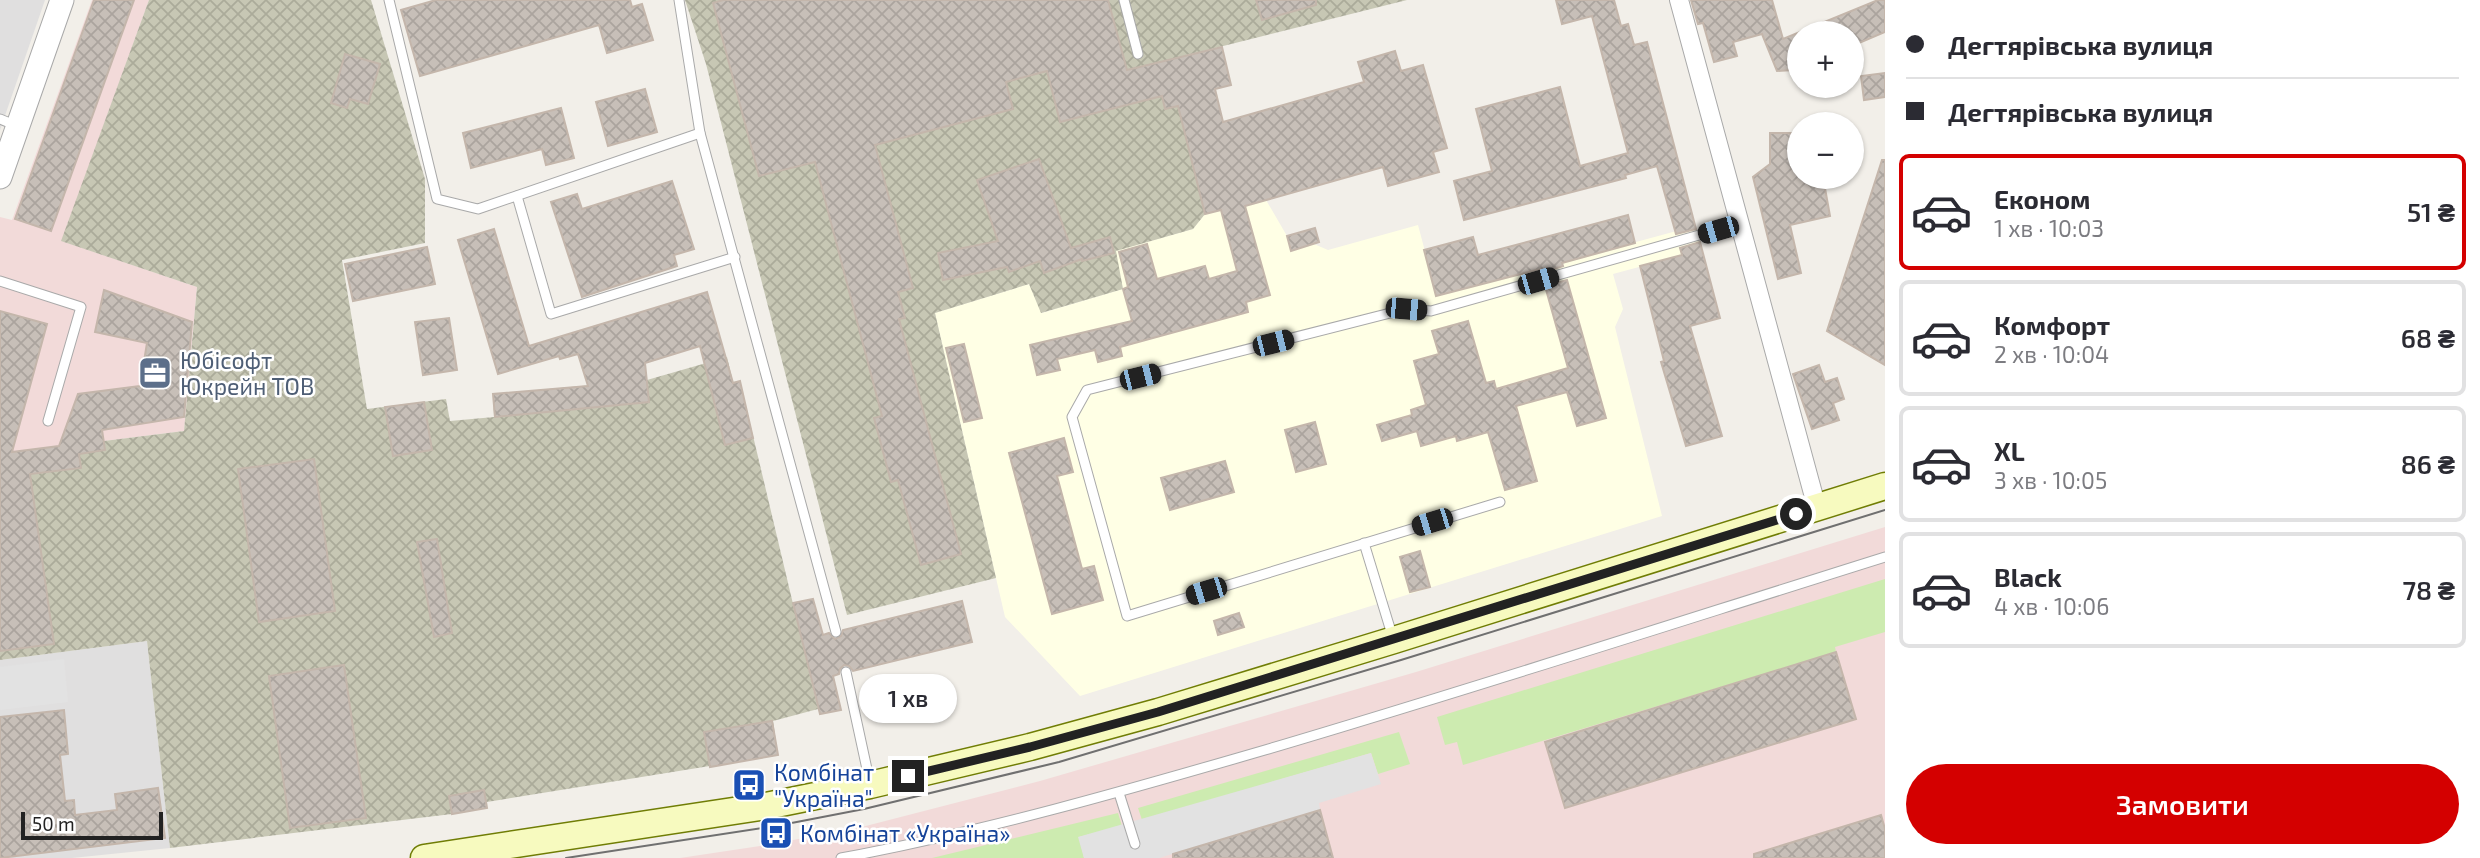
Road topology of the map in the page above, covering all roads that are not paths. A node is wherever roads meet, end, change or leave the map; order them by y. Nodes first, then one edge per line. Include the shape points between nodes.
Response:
1 (62, 0) edge
2 (389, 0) edge
3 (678, 0) edge
4 (1124, 0) edge
5 (1679, 0) edge
6 (1139, 54) dead end
7 (9, 123) edge
8 (700, 133) junction
9 (0, 177) edge
10 (517, 196) junction
11 (1738, 224) junction
12 (735, 257) junction
13 (0, 281) edge
14 (48, 421) dead end
15 (1885, 486) edge
16 (1500, 502) dead end
17 (1816, 508) junction
18 (1364, 543) junction
19 (1885, 557) edge
20 (836, 632) dead end
21 (1394, 640) junction
22 (846, 673) dead end
23 (870, 785) junction
24 (1119, 793) junction
25 (1135, 844) dead end
26 (484, 854) edge
27 (424, 858) edge
28 (841, 858) edge

1 - 7 street
2 - 10 lane via 437,199 478,209
3 - 8 lane
4 - 6 lane
5 - 11 street
7 - 9 street
8 - 10 lane
8 - 12 lane
10 - 12 lane via 551,314
11 - 17 street
11 - 18 lane via 1432,311 1406,309 1087,390 1072,417 1127,616
12 - 20 lane
13 - 14 lane via 81,307
15 - 17 main road
16 - 18 lane
17 - 21 main road
18 - 21 lane
19 - 24 lane via 1415,706
21 - 23 main road via 1158,712
22 - 23 lane
23 - 26 main road
24 - 25 lane
24 - 28 lane
26 - 27 main road

